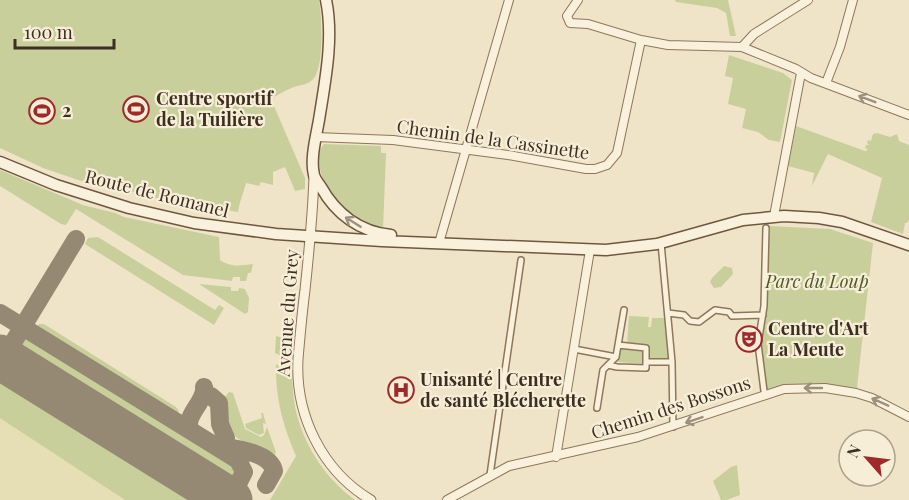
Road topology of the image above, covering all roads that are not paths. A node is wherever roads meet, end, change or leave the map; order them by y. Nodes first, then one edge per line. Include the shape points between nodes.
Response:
1 (326, 0) edge
2 (509, 0) edge
3 (578, 0) edge
4 (808, 0) edge
5 (853, 0) edge
6 (641, 40) junction
7 (742, 47) junction
8 (801, 73) junction
9 (826, 83) junction
10 (909, 115) edge
11 (315, 137) junction
12 (465, 150) junction
13 (0, 162) edge
14 (314, 175) junction
15 (774, 216) junction
16 (766, 228) dead end
17 (310, 237) junction
18 (439, 243) junction
19 (662, 243) junction
20 (909, 245) edge
21 (590, 250) junction
22 (521, 260) dead end
23 (624, 310) dead end
24 (668, 314) junction
25 (763, 315) junction
26 (618, 345) junction
27 (574, 349) junction
28 (616, 357) junction
29 (646, 362) junction
30 (672, 362) junction
31 (608, 365) junction
32 (764, 391) dead end
33 (597, 408) dead end
34 (906, 416) edge
35 (673, 426) junction
36 (556, 457) junction
37 (490, 475) junction
38 (370, 500) edge
39 (447, 500) edge

1 - 11 main road via 328,44
2 - 12 street
3 - 6 street via 567,16 570,23 588,24
4 - 7 street via 754,34
5 - 9 street
6 - 7 street via 668,45
6 - 12 street, Chemin de la Cassinette via 617,153 607,165 586,169
7 - 8 street
8 - 9 street
8 - 15 street
10 -> 9 street
11 - 12 street, Chemin de la Cassinette
11 - 14 main road
12 - 18 street
13 - 17 main road, Route de Romanel via 56,185 173,219
14 - 17 street, Avenue du Grey
18 -> 14 main road via 431,238 380,234 357,224 326,197
15 - 19 main road via 743,220
15 - 20 main road via 832,220
16 - 25 street
17 - 18 main road, Route de Romanel
17 - 38 street, Avenue du Grey via 298,360 303,408 311,433 328,461
18 - 21 main road
19 - 21 main road
19 - 24 street
21 - 27 street
22 - 37 street
23 - 26 street
24 - 25 street via 684,315 699,322 715,310 732,316
24 - 30 street
25 - 32 street via 758,344
26 - 28 street
26 - 29 street via 646,348
27 - 28 street
27 - 36 street
28 - 31 street
29 - 30 street
29 - 31 street via 646,368
30 - 35 street
31 - 33 street via 603,370
34 -> 35 street, Chemin des Bossons via 856,393 800,388 769,393
35 - 36 street, Chemin des Bossons
36 - 37 street, Chemin des Bossons via 509,466
37 - 39 street, Chemin des Bossons

